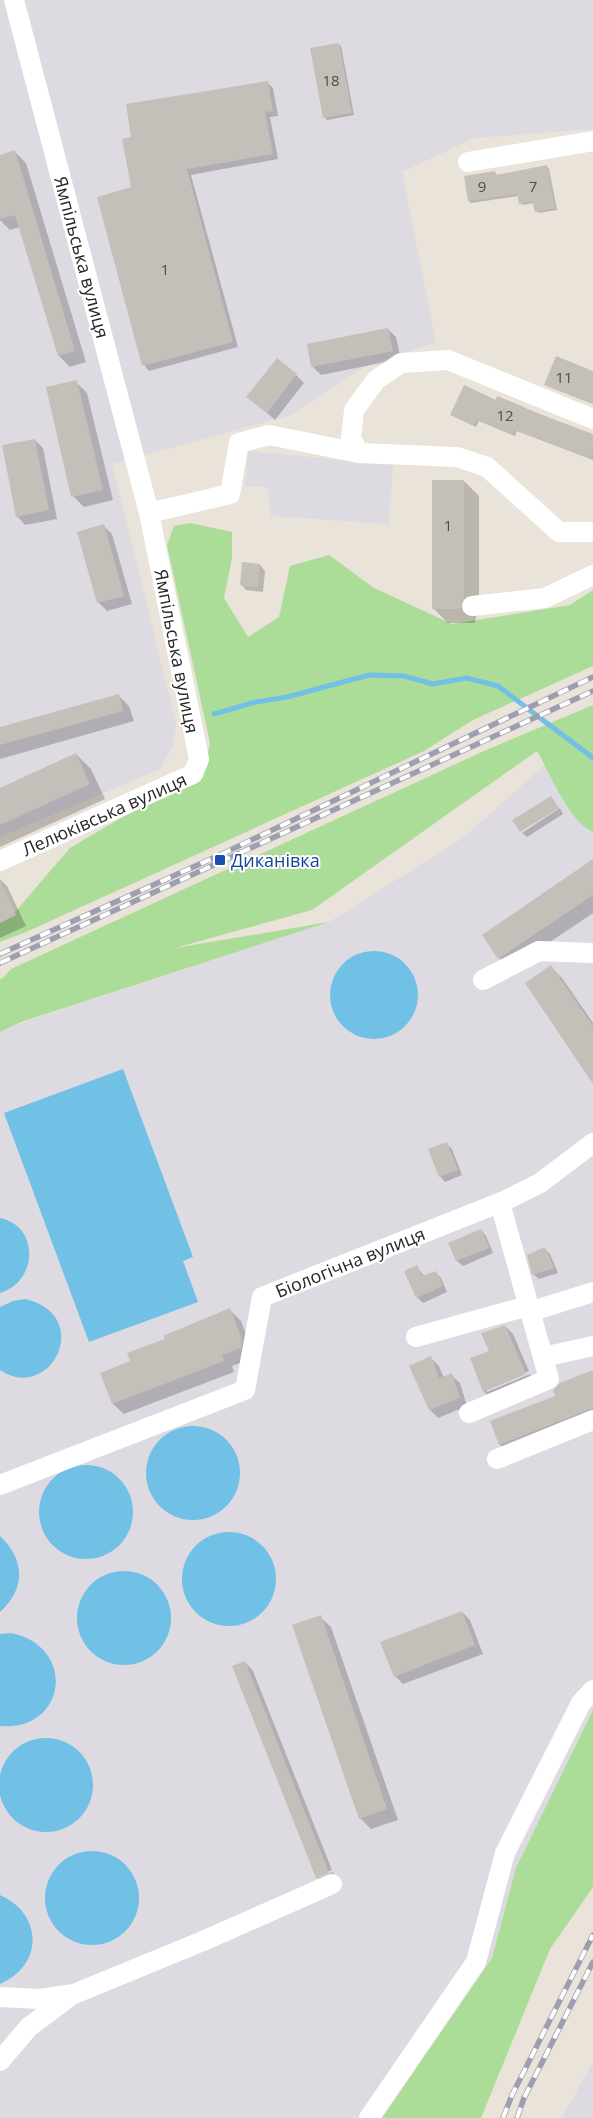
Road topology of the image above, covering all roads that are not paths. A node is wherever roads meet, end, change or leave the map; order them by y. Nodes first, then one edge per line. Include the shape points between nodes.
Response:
1 (14, 0) edge
2 (593, 141) edge
3 (468, 162) dead end
4 (593, 420) edge
5 (359, 453) junction
6 (150, 513) junction
7 (593, 532) edge
8 (593, 574) edge
9 (472, 606) dead end
10 (199, 759) joint
11 (0, 861) edge
12 (593, 954) edge
13 (483, 980) dead end
14 (593, 1143) edge
15 (500, 1203) junction
16 (593, 1292) edge
17 (528, 1309) junction
18 (416, 1337) dead end
19 (593, 1346) edge
20 (543, 1357) junction
21 (469, 1413) dead end
22 (593, 1420) edge
23 (497, 1459) dead end
24 (0, 1485) edge
25 (593, 1690) edge
26 (332, 1884) dead end
27 (74, 1994) junction
28 (0, 1997) edge
29 (0, 2061) edge
30 (369, 2118) edge

1 - 6 street, Ямпільська вулиця
2 - 3 street
4 - 5 street via 448,360 400,363 376,380 354,410 352,438
5 - 6 street via 269,436 239,444 230,494
5 - 7 street via 457,457 487,467 559,532
6 - 10 street, Ямпільська вулиця
8 - 9 street via 545,598
10 - 11 street, Лелюківська вулиця via 193,774
12 - 13 street via 539,951
14 - 15 street, Біологічна вулиця via 540,1183
15 - 17 street
15 - 24 street, Біологічна вулиця via 262,1297 245,1390
16 - 17 street
17 - 18 street
17 - 20 street
19 - 20 street
20 - 21 street via 549,1379
22 - 23 street
25 - 30 street via 581,1704 505,1853 476,1962
26 - 27 street
27 - 28 street via 40,2000
27 - 29 street via 29,2027

